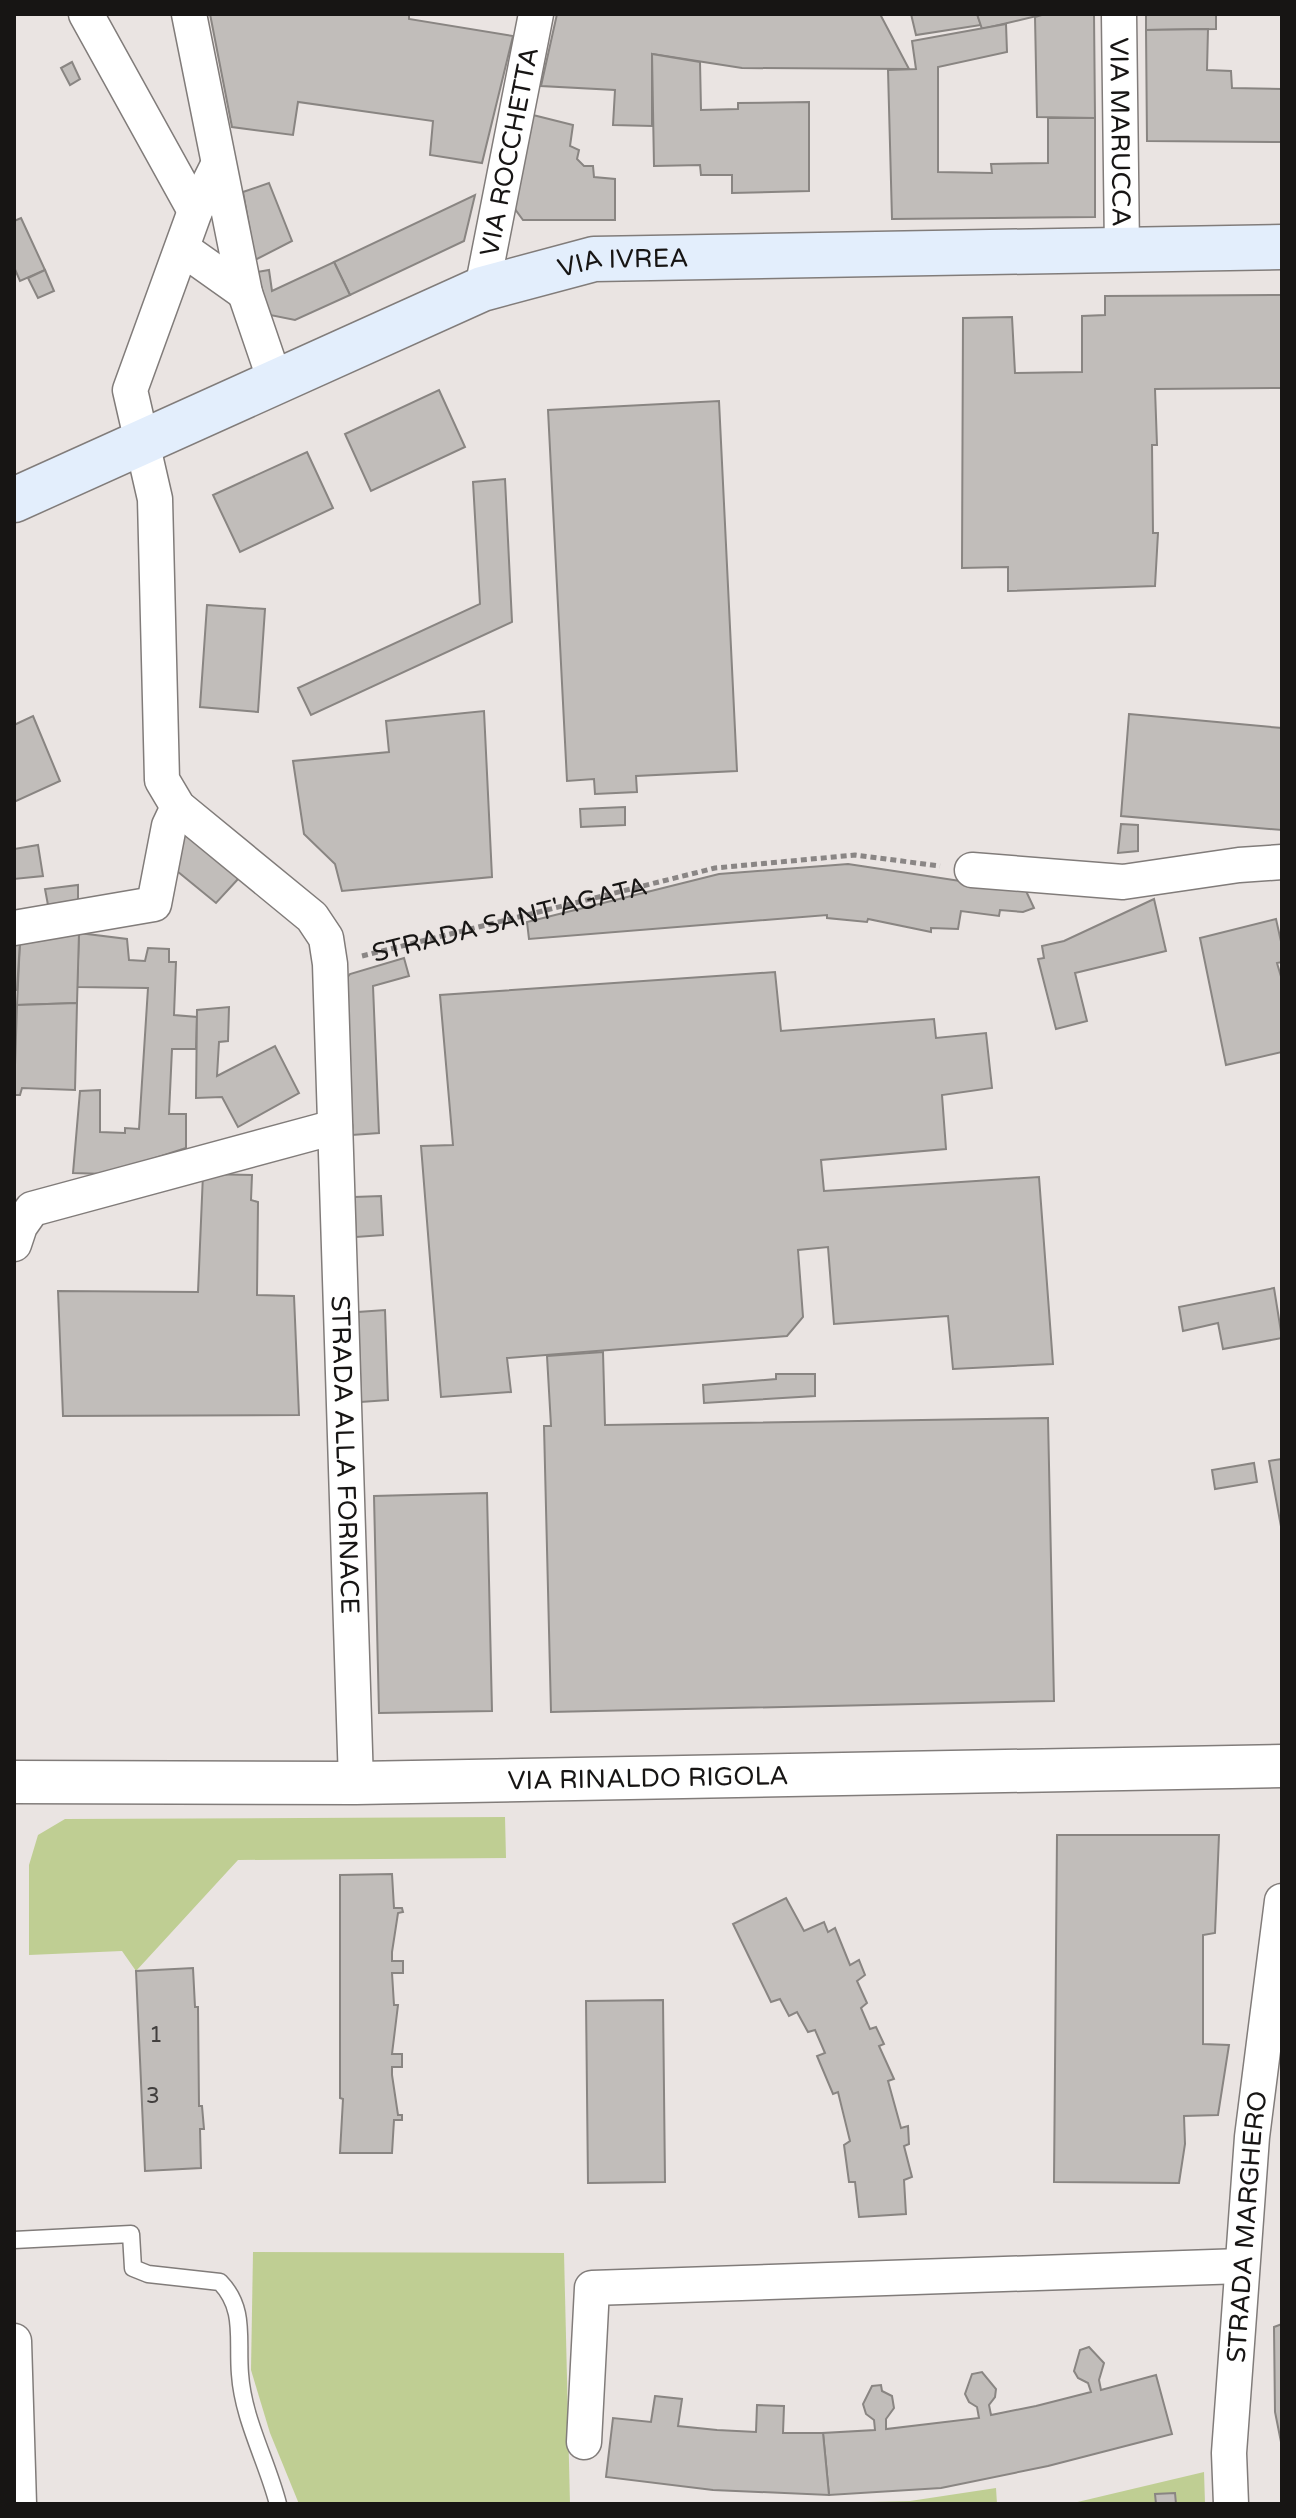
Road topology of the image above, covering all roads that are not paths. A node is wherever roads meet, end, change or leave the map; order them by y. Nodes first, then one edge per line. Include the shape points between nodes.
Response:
1 (86, 14) edge
2 (189, 14) edge
3 (536, 14) edge
4 (1119, 14) edge
5 (218, 165) junction
6 (195, 211) junction
7 (1282, 247) edge
8 (183, 249) junction
9 (1122, 250) junction
10 (482, 289) junction
11 (245, 293) junction
12 (275, 381) junction
13 (141, 442) junction
14 (14, 500) edge
15 (178, 807) junction
16 (1282, 862) edge
17 (972, 870) road end
18 (14, 928) edge
19 (335, 1127) junction
20 (14, 1244) edge
21 (1282, 1766) edge
22 (14, 1782) edge
23 (356, 1783) junction
24 (1282, 1901) edge
25 (1267, 2133) edge
26 (14, 2240) edge
27 (1242, 2266) junction
28 (14, 2341) edge
29 (584, 2442) dead end
30 (19, 2504) edge
31 (278, 2504) edge
32 (1231, 2504) edge

1 - 6 street
2 - 5 street
3 - 10 street, VIA ROCCHETTA
4 - 9 street, VIA MARUCCA
5 - 6 street
5 - 11 street
6 - 8 street
7 - 9 main road, VIA IVREA
8 - 11 street
8 - 13 street via 130,390
9 - 10 main road, VIA IVREA via 594,259
10 - 12 main road, VIA IVREA
11 - 12 street
12 - 13 main road, VIA IVREA
13 - 14 main road, VIA IVREA
13 - 15 street via 155,499 162,780
15 - 18 street via 169,826 154,904
15 - 19 street, STRADA ALLA FORNACE via 312,917 326,938
16 - 17 street via 1123,882
19 - 20 street via 32,1209
19 - 23 street, STRADA ALLA FORNACE
21 - 23 street, VIA RINALDO RIGOLA
22 - 23 street, VIA RINALDO RIGOLA
24 - 25 street, STRADA MARGHERO
25 - 27 street, STRADA MARGHERO
26 - 31 lane via 131,2234 133,2268 220,2282 234,2296 240,2319 240,2376
27 - 29 street via 592,2288
27 - 32 street, STRADA MARGHERO via 1229,2453
28 - 30 street

